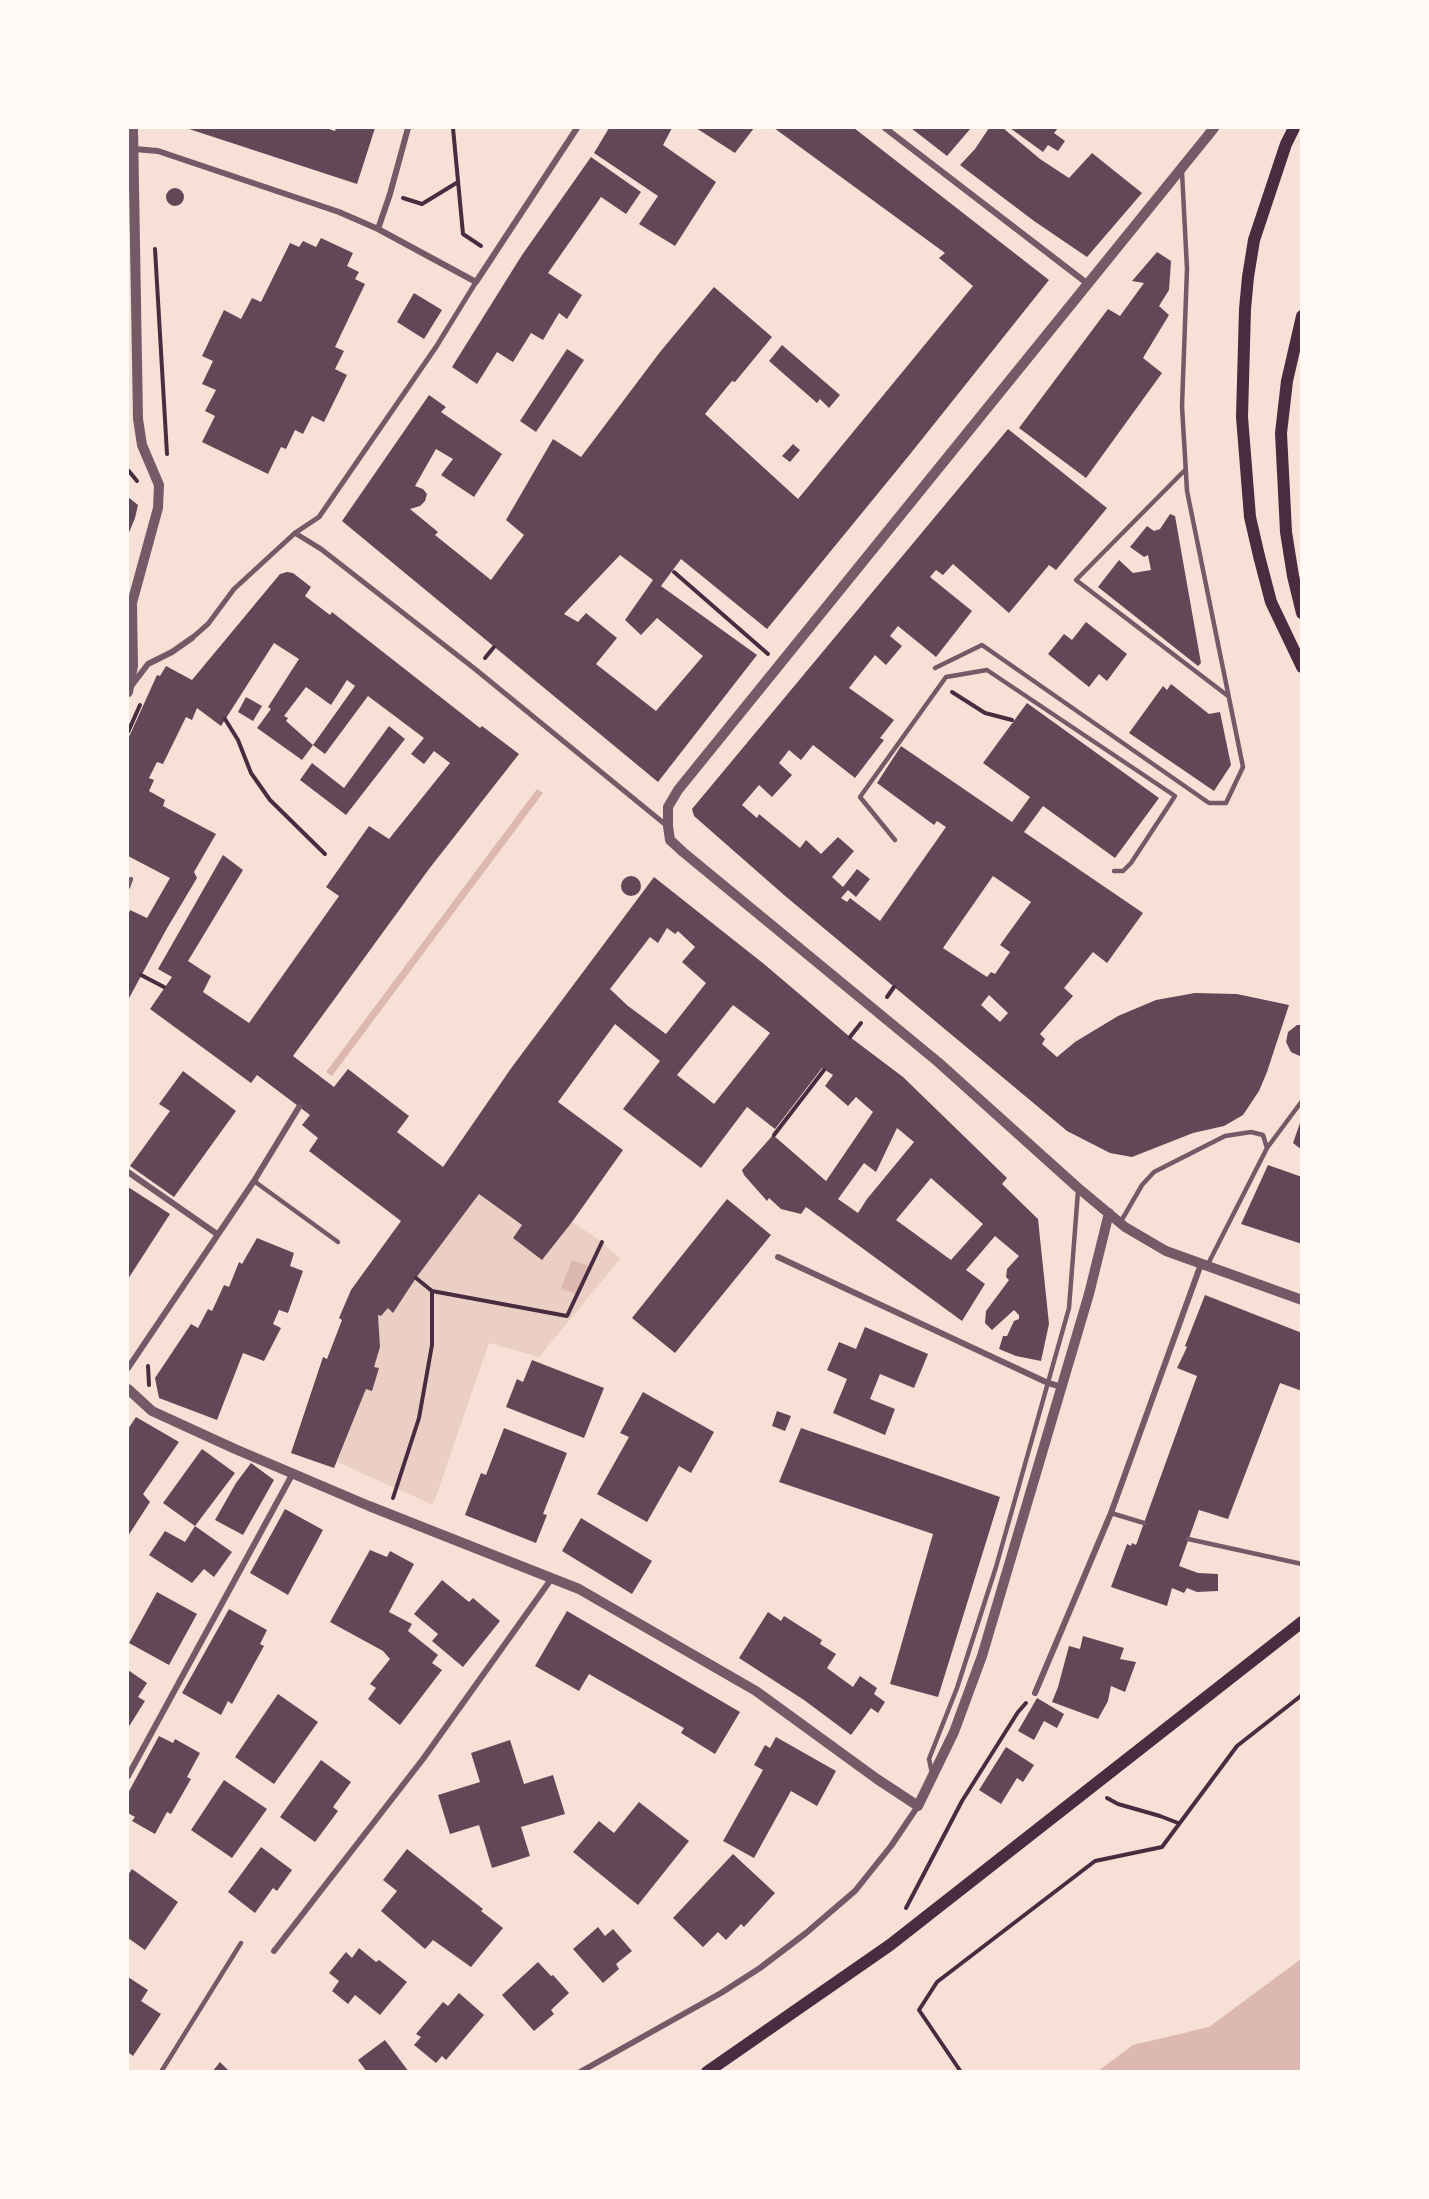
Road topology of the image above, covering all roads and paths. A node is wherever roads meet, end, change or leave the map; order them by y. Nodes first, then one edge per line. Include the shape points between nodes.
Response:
1 (134, 128) edge
2 (408, 128) edge
3 (453, 128) edge
4 (576, 128) edge
5 (885, 128) edge
6 (1214, 128) edge
7 (1294, 128) edge
8 (134, 149) junction
9 (1182, 170) junction
10 (458, 182) junction
11 (390, 194) junction
12 (378, 229) junction
13 (155, 247) dead end
14 (494, 255) junction
15 (477, 282) junction
16 (1088, 284) junction
17 (1302, 316) edge
18 (167, 459) dead end
19 (1186, 469) junction
20 (128, 470) edge
21 (139, 484) dead end
22 (295, 532) junction
23 (674, 572) dead end
24 (1302, 613) edge
25 (192, 638) joint
26 (780, 664) junction
27 (1302, 667) edge
28 (935, 668) dead end
29 (946, 677) junction
30 (129, 690) edge
31 (1228, 696) junction
32 (225, 719) dead end
33 (1012, 720) dead end
34 (668, 826) junction
35 (895, 840) dead end
36 (325, 854) dead end
37 (1114, 871) dead end
38 (131, 879) dead end
39 (128, 886) edge
40 (141, 975) dead end
41 (164, 987) dead end
42 (894, 987) dead end
43 (887, 997) dead end
44 (861, 1023) dead end
45 (850, 1037) dead end
46 (824, 1070) dead end
47 (1302, 1101) edge
48 (299, 1107) dead end
49 (774, 1135) dead end
50 (1267, 1148) junction
51 (128, 1172) edge
52 (254, 1181) junction
53 (1078, 1188) junction
54 (1108, 1213) junction
55 (1120, 1222) junction
56 (217, 1234) junction
57 (338, 1242) dead end
58 (602, 1242) dead end
59 (778, 1257) dead end
60 (1204, 1265) junction
61 (416, 1278) dead end
62 (432, 1291) junction
63 (1302, 1300) edge
64 (149, 1362) dead end
65 (128, 1368) edge
66 (1048, 1383) junction
67 (1062, 1387) junction
68 (128, 1389) edge
69 (151, 1395) dead end
70 (292, 1473) junction
71 (388, 1513) junction
72 (1111, 1513) junction
73 (1144, 1523) dead end
74 (1188, 1539) dead end
75 (1302, 1564) edge
76 (552, 1578) junction
77 (1302, 1622) edge
78 (1035, 1693) joint
79 (1302, 1695) edge
80 (128, 1776) edge
81 (933, 1779) junction
82 (1091, 1788) junction
83 (918, 1806) junction
84 (1178, 1823) junction
85 (903, 1915) dead end
86 (241, 1943) dead end
87 (274, 1951) dead end
88 (161, 2072) edge
89 (580, 2072) edge
90 (706, 2072) edge
91 (961, 2072) edge

1 - 8 street
2 - 11 street
3 - 10 path
4 - 14 street
5 - 16 street
6 - 9 street
7 - 27 main road via 1254,240 1243,348 1242,417 1250,517 1259,556 1271,602
8 - 12 street via 158,151 239,177
8 - 30 street via 138,419 142,445 159,485 158,508 132,603 133,666
9 - 16 street
9 - 19 lane via 1187,269 1182,406
10 - 11 path via 422,204
10 - 14 path via 463,234
11 - 12 street
12 - 15 street
13 - 18 path
14 - 15 street
15 - 22 street via 319,517
16 - 26 street
17 - 24 main road via 1287,381 1281,434 1286,532
19 - 31 lane via 1187,491
19 - 31 lane via 1076,580
20 - 21 path
22 - 25 street via 234,590
22 - 34 street via 475,669
23 - 26 path
25 - 30 street via 148,664
26 - 34 street via 678,790 668,807
28 - 31 lane via 982,645 1209,803 1226,803 1243,767
29 - 33 path via 952,692 985,713
29 - 35 lane via 860,797
29 - 37 lane via 987,669 1175,796 1131,863 1123,871
32 - 36 path via 251,773 270,800
34 - 53 street via 670,840 682,852 938,1062
38 - 39 lane
40 - 41 path
42 - 43 path
44 - 45 path
46 - 49 path
47 - 50 lane
48 - 52 street
50 - 55 lane via 1263,1135 1251,1132 1225,1136 1154,1172
50 - 60 lane
51 - 56 street
52 - 56 street
52 - 57 lane
53 - 54 street
53 - 66 lane via 1069,1308
54 - 55 street
54 - 67 street
55 - 60 street via 1166,1251
56 - 65 street
58 - 62 path via 567,1316
59 - 66 street
60 - 63 street
60 - 72 street
61 - 62 path
62 - 71 path via 432,1345 419,1418
64 - 69 path
66 - 67 street
66 - 81 lane via 996,1567 957,1689 929,1760
67 - 81 street via 970,1692
68 - 70 street via 152,1411
70 - 71 street
70 - 80 street
71 - 76 street
72 - 73 lane
72 - 78 street
74 - 75 lane
76 - 83 street via 579,1589 756,1690
76 - 87 street via 423,1759
77 - 82 main road
78 - 85 path via 1018,1712 962,1801
79 - 84 path via 1237,1746
81 - 83 street
82 - 84 path via 1118,1804
82 - 90 main road via 890,1945
83 - 89 street via 855,1891 806,1933 721,1993
84 - 91 path via 1161,1847 1095,1861 937,1982 920,2010
86 - 88 lane

